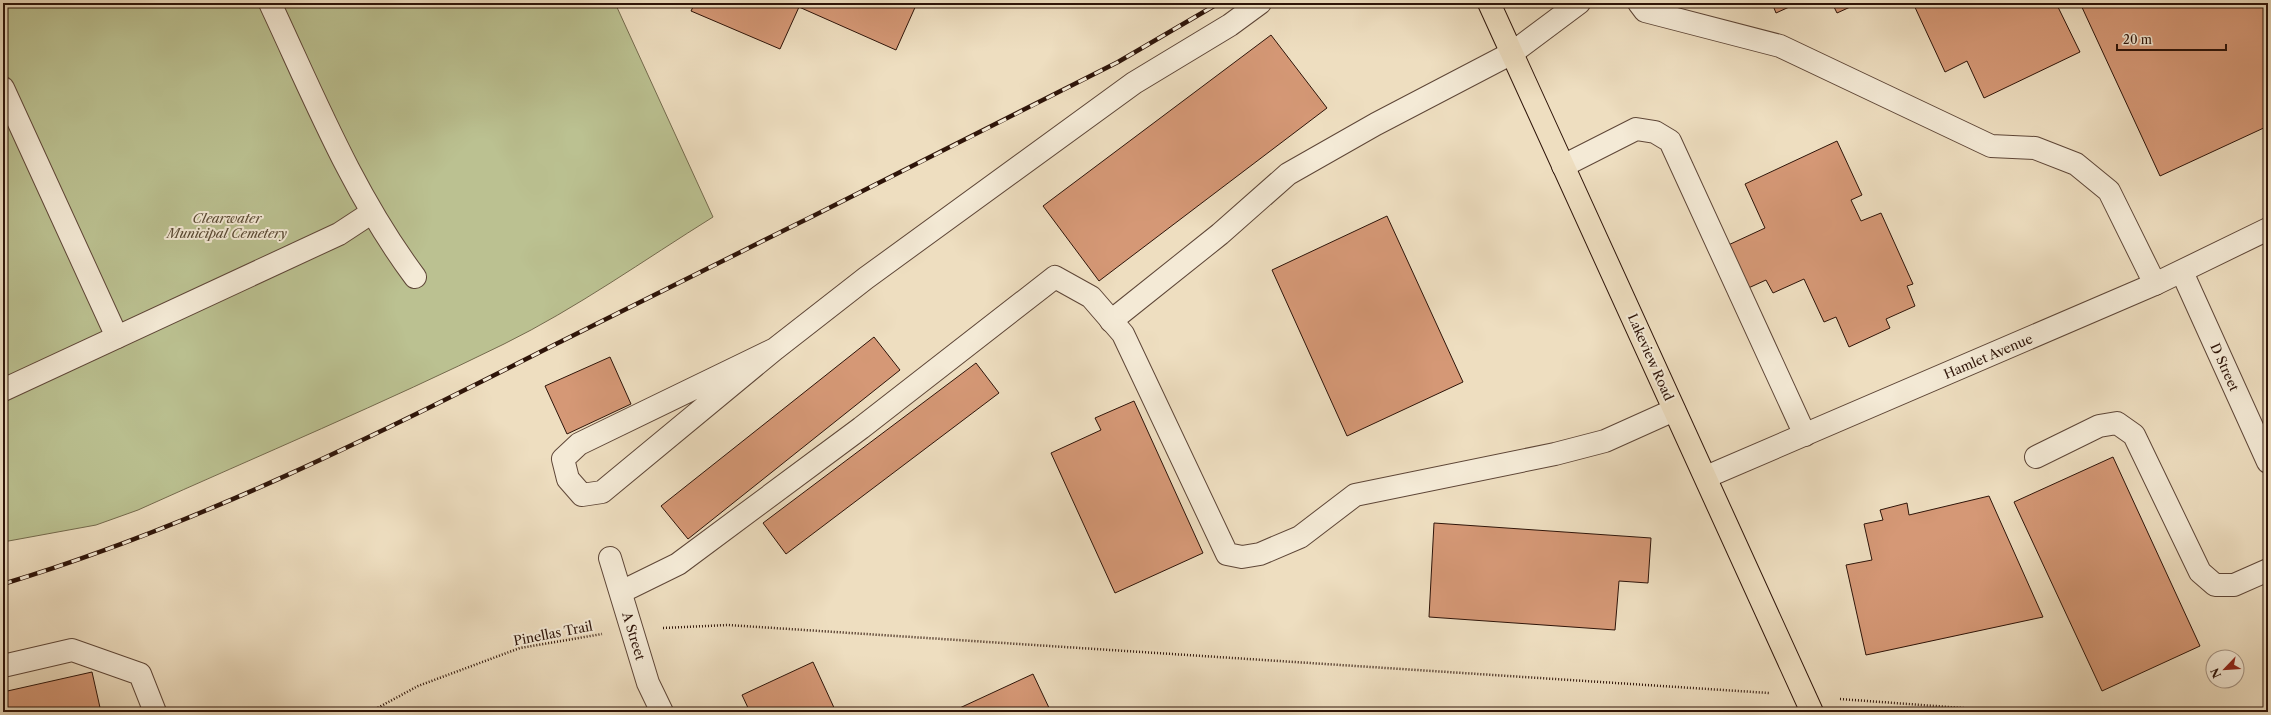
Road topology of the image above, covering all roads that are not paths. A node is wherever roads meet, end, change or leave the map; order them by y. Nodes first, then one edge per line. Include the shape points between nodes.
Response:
1 (270, 3) edge
2 (1260, 3) edge
3 (1489, 3) edge
4 (1579, 3) edge
5 (1639, 3) edge
6 (1512, 53) junction
7 (3, 88) edge
8 (1563, 166) junction
9 (371, 213) junction
10 (2268, 229) edge
11 (2182, 272) junction
12 (415, 277) dead end
13 (2155, 284) junction
14 (1111, 321) junction
15 (117, 337) junction
16 (775, 349) junction
17 (3, 390) edge
18 (1674, 410) junction
19 (1805, 435) junction
20 (2036, 457) dead end
21 (2268, 462) edge
22 (1706, 477) junction
23 (610, 558) dead end
24 (2268, 570) edge
25 (621, 592) junction
26 (3, 666) edge
27 (1808, 703) edge
28 (155, 712) edge
29 (662, 712) edge

1 - 9 street via 346,166
2 - 16 street via 1230,25 1134,83 866,278
3 - 6 main road, Lakeview Road
4 - 6 street
5 - 13 street via 1645,10 1780,46 1991,146 2035,148 2076,164 2109,191
6 - 8 main road, Lakeview Road
6 - 14 street via 1376,124 1288,174 1220,234
7 - 15 street
8 - 18 main road, Lakeview Road
8 - 19 street via 1636,129 1655,132 1670,141
9 - 12 street
9 - 15 street via 339,234
10 - 11 street, Hamlet Avenue
11 - 13 street, Hamlet Avenue
11 - 21 street, D Street
13 - 19 street, Hamlet Avenue
14 - 18 street via 1123,334 1227,554 1242,557 1260,554 1300,537 1354,495 1556,454 1605,441
14 - 25 street via 1091,297 1055,277 860,428 678,564
15 - 17 street
16 - 16 street via 602,492 582,495 568,479 563,459 579,444
18 - 22 main road, Lakeview Road
19 - 22 street, Hamlet Avenue
20 - 24 street via 2100,426 2117,423 2134,435 2200,572 2215,585 2234,585
22 - 27 main road, Lakeview Road
23 - 25 street, A Street
25 - 29 street, A Street via 648,683
26 - 28 street via 72,650 140,674

